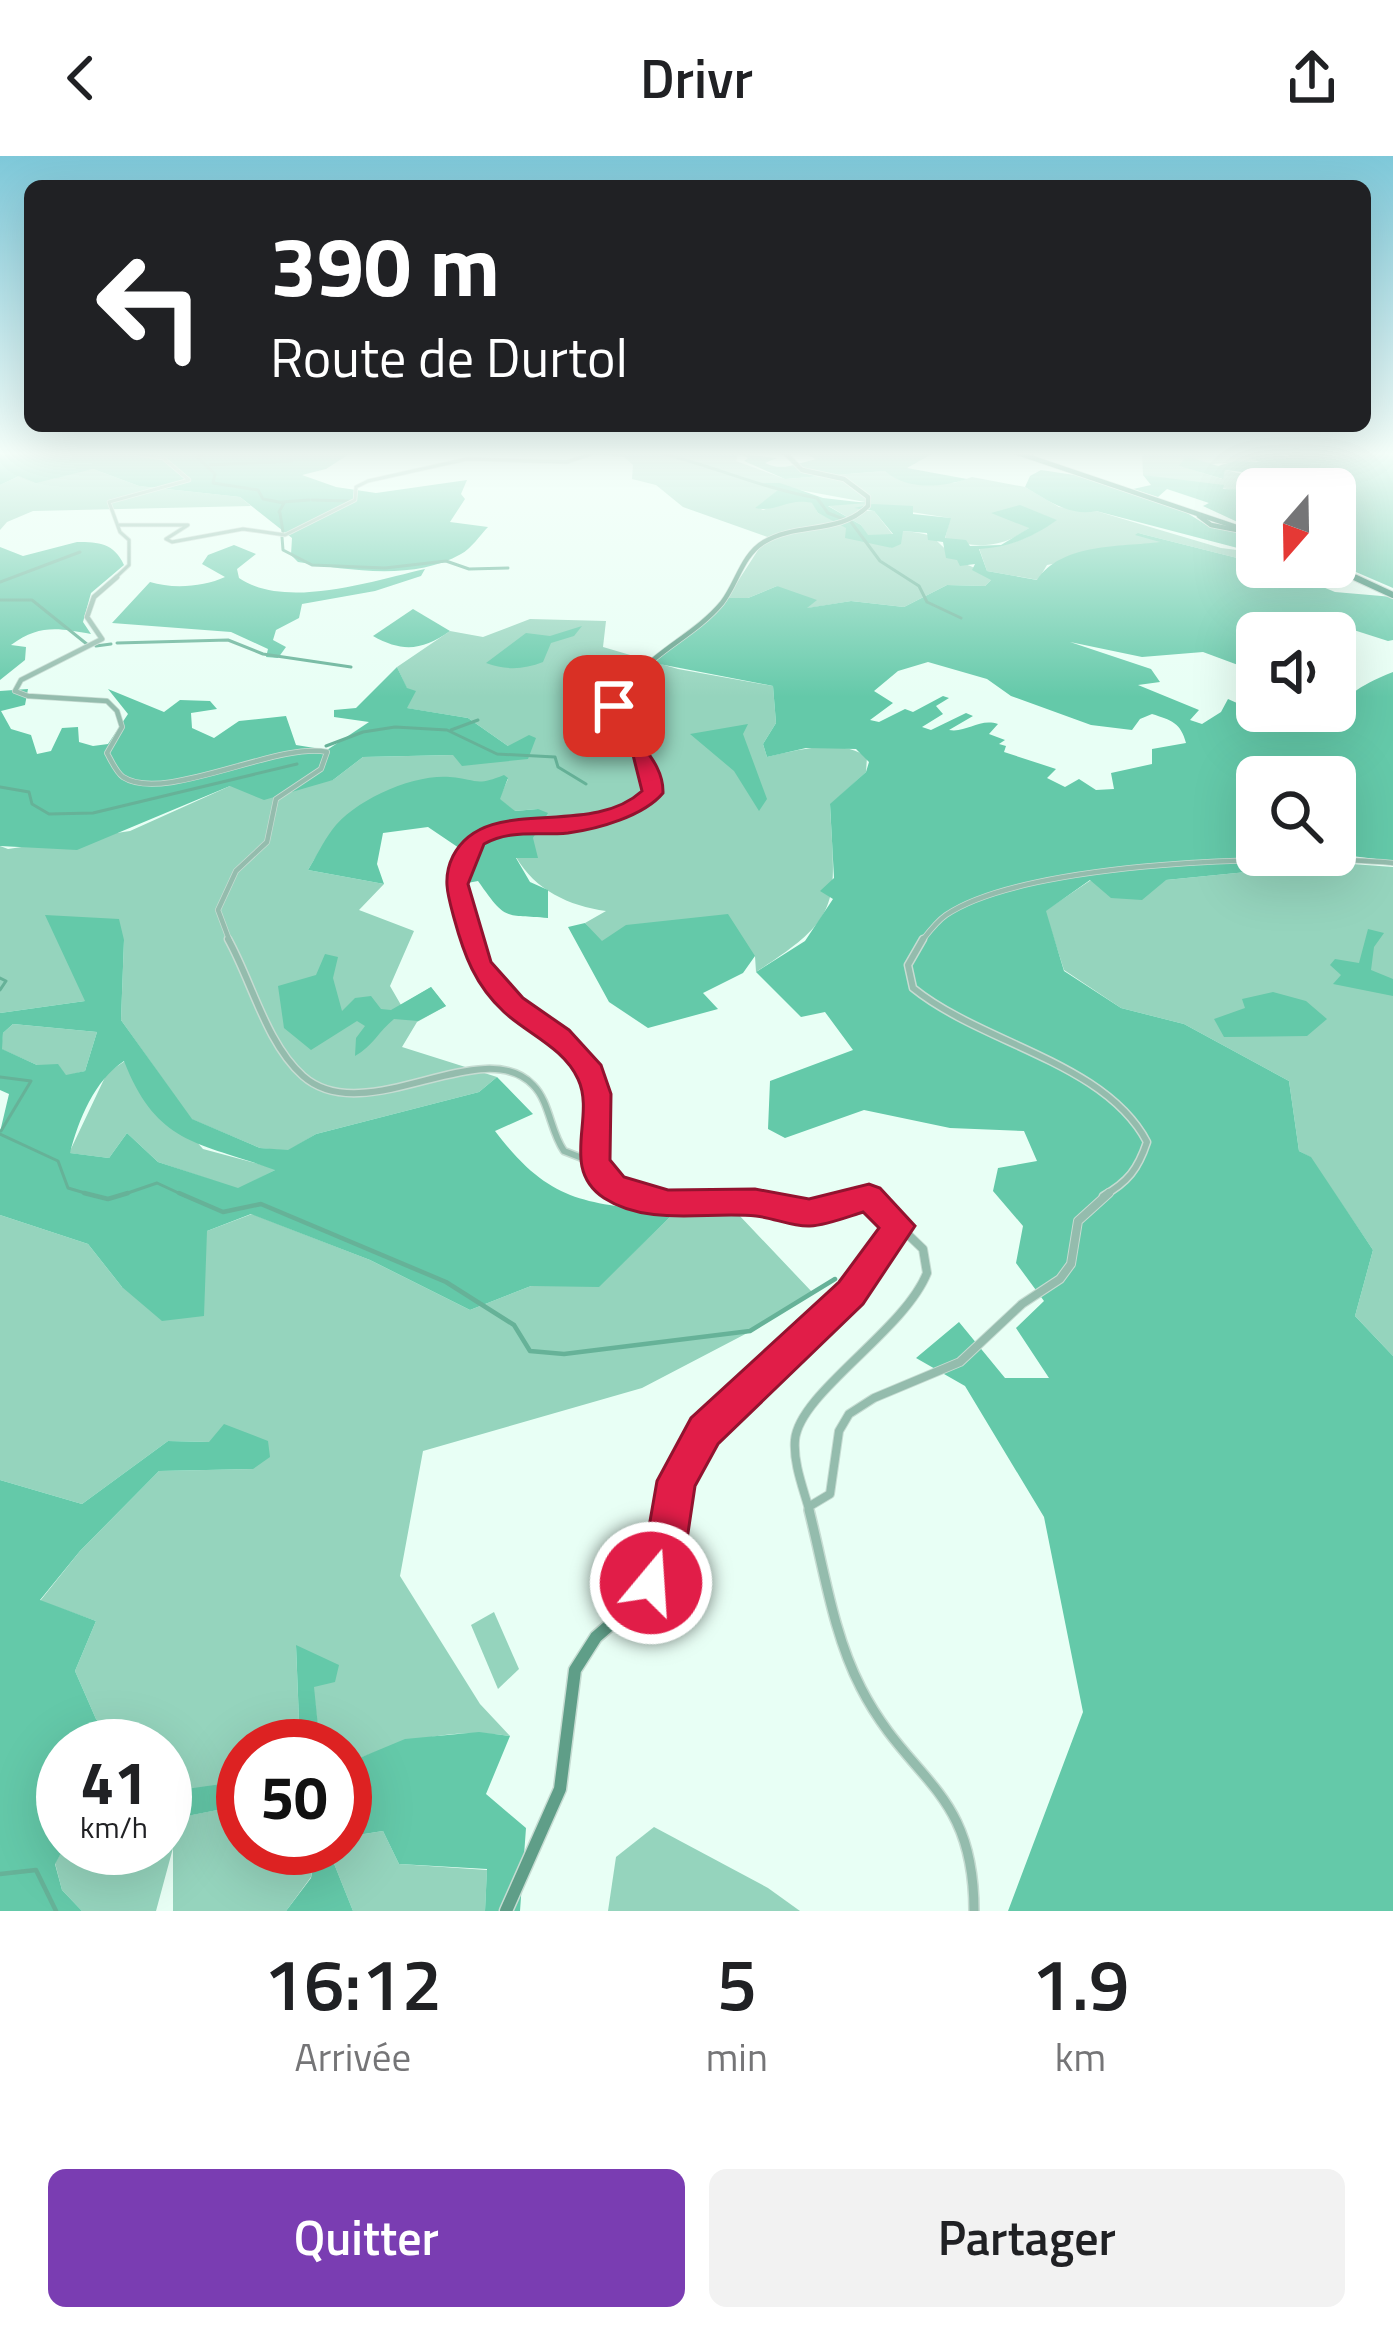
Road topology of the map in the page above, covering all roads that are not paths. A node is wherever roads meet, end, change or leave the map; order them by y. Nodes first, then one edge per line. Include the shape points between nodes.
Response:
1 (124, 533) edge
2 (176, 533) edge
3 (221, 533) edge
4 (795, 533) edge
5 (1356, 578) edge
6 (1393, 595) edge
7 (1393, 863) edge
8 (595, 1163) junction
9 (899, 1226) junction
10 (810, 1506) junction
11 (506, 1911) edge
12 (974, 1911) edge

1 - 8 street via 130,565 95,591 87,613 102,639 14,689 29,699 92,696 113,707 122,727 107,753 134,781 187,780 309,748 327,752 315,774 276,799 267,842 236,872 218,910 284,1055 313,1083 350,1096 476,1071 522,1077 540,1092 563,1150
2 - 3 street via 166,539
4 - 8 main road via 752,552 718,608 669,643 614,706 648,767 650,797 556,829 494,828 470,846 458,873 458,896 486,975 591,1073
5 - 6 main road
7 - 10 street via 1316,856 1127,872 996,893 945,915 908,964 913,988 1055,1063 1137,1121 1148,1142 1124,1187 1079,1217 1073,1265 1060,1280 963,1360 851,1412 837,1438 830,1494
8 - 9 main road via 614,1188 639,1198 816,1213 869,1198
9 - 10 street via 925,1252 920,1292 799,1423 796,1459
9 - 11 main road via 851,1293 716,1419 686,1462 660,1566 575,1670 560,1789
10 - 12 street via 859,1685 958,1815 974,1871

